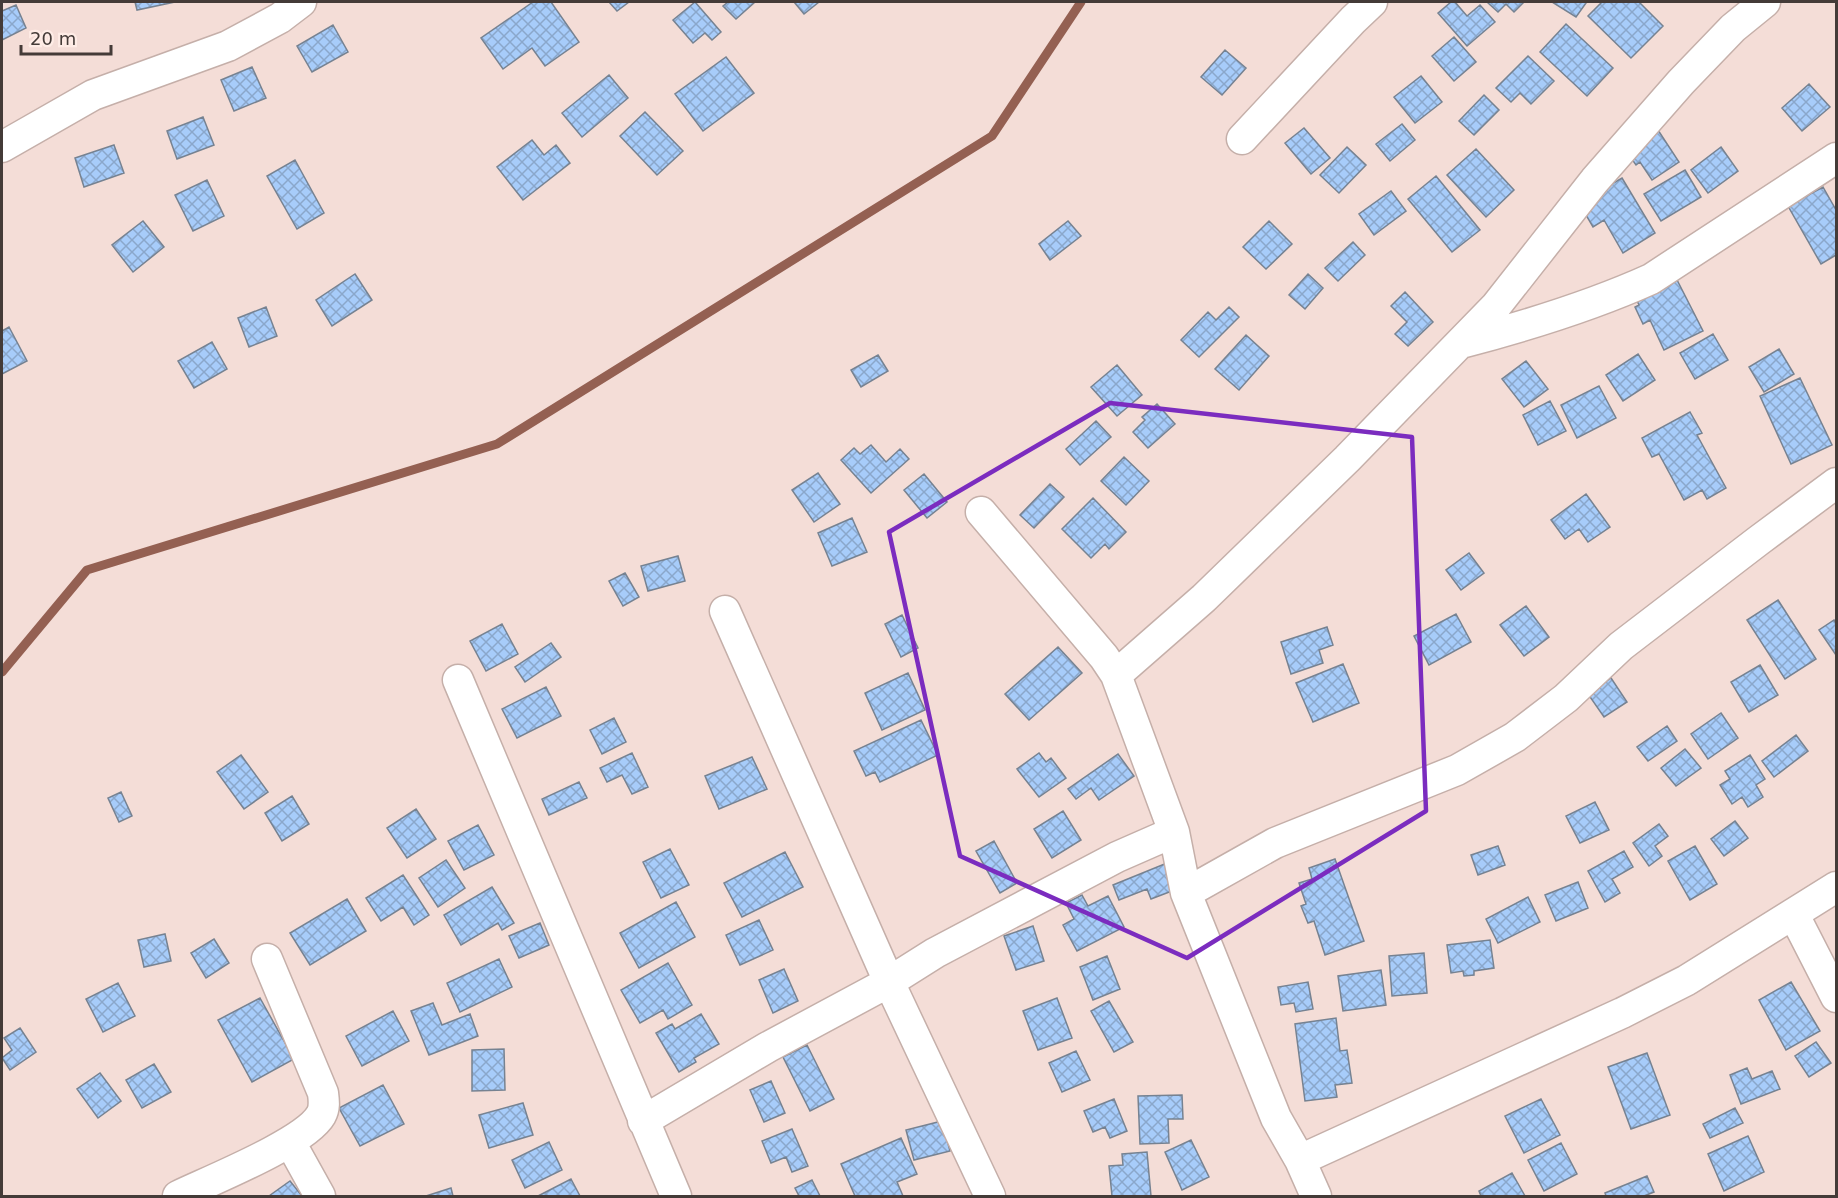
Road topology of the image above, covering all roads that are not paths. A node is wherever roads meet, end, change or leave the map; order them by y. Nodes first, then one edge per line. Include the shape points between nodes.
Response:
1 (301, 2) edge
2 (1372, 2) edge
3 (1765, 2) edge
4 (1242, 139) dead end
5 (2, 147) edge
6 (1836, 158) edge
7 (1459, 344) junction
8 (1836, 483) edge
9 (981, 512) dead end
10 (725, 611) dead end
11 (1116, 675) junction
12 (458, 680) dead end
13 (1174, 832) junction
14 (1836, 887) edge
15 (1186, 893) junction
16 (1794, 915) junction
17 (267, 959) dead end
18 (889, 982) junction
19 (1836, 997) edge
20 (643, 1121) junction
21 (290, 1142) junction
22 (1300, 1160) junction
23 (177, 1197) edge
24 (320, 1197) edge
25 (676, 1197) edge
26 (990, 1197) edge
27 (1316, 1197) edge

1 - 5 street via 228,46 93,95
2 - 4 street
3 - 7 street via 1732,28 1681,81 1595,180 1496,306
6 - 7 street via 1651,279 1539,323
7 - 11 street via 1204,598
8 - 15 street via 1621,646 1566,698 1515,736 1457,770 1275,843
9 - 11 street
10 - 18 street
11 - 13 street
12 - 20 street
13 - 15 street
13 - 18 street via 1117,857 945,947
14 - 16 street
15 - 22 street via 1276,1118
16 - 19 street
16 - 22 street via 1687,980 1622,1013
17 - 21 street via 325,1104 314,1125
18 - 20 street
18 - 26 street
20 - 25 street
21 - 23 street
21 - 24 street
22 - 27 street

